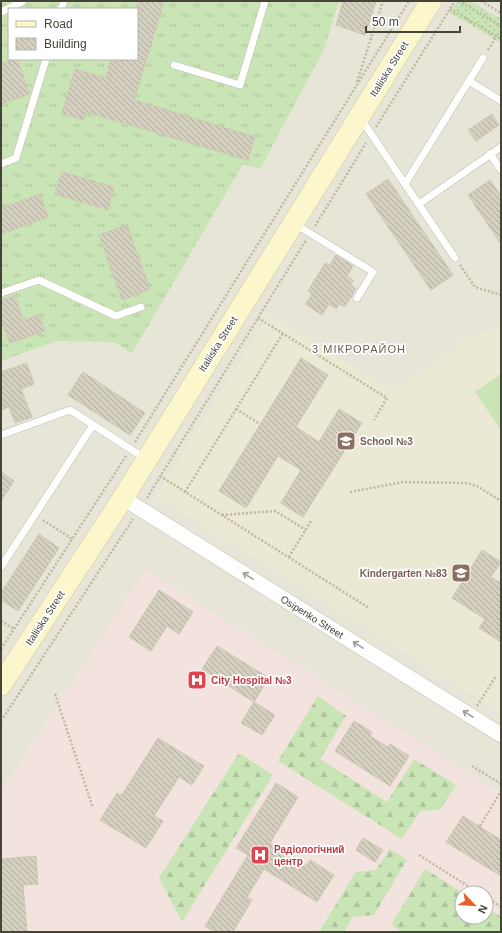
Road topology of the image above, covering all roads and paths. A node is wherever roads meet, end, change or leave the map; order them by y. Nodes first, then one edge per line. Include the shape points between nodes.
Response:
1 (23, 1) edge
2 (265, 1) edge
3 (383, 1) edge
4 (409, 1) edge
5 (454, 1) edge
6 (459, 1) edge
7 (481, 1) edge
8 (440, 5) edge
9 (9, 8) edge
10 (501, 13) edge
11 (501, 26) edge
12 (496, 37) junction
13 (501, 39) edge
14 (483, 58) joint
15 (46, 60) edge
16 (174, 65) dead end
17 (469, 81) junction
18 (355, 88) junction
19 (501, 101) edge
20 (359, 117) junction
21 (372, 135) junction
22 (501, 147) edge
23 (490, 154) junction
24 (1, 164) edge
25 (501, 170) edge
26 (405, 184) junction
27 (418, 204) junction
28 (302, 228) junction
29 (455, 258) joint
30 (1, 293) edge
31 (501, 295) edge
32 (357, 298) dead end
33 (141, 307) dead end
34 (258, 318) junction
35 (283, 333) junction
36 (236, 409) junction
37 (374, 420) dead end
38 (260, 424) dead end
39 (93, 425) junction
40 (1, 435) edge
41 (138, 454) junction
42 (160, 476) junction
43 (184, 492) junction
44 (350, 492) dead end
45 (123, 498) junction
46 (146, 499) dead end
47 (501, 501) edge
48 (35, 515) junction
49 (222, 515) junction
50 (134, 518) dead end
51 (311, 522) dead end
52 (306, 530) junction
53 (72, 539) junction
54 (289, 557) junction
55 (1, 567) edge
56 (370, 608) dead end
57 (1, 621) edge
58 (14, 629) junction
59 (1, 649) edge
60 (496, 676) dead end
61 (1, 685) edge
62 (55, 694) dead end
63 (477, 706) dead end
64 (1, 721) edge
65 (501, 735) edge
66 (472, 766) dead end
67 (501, 784) edge
68 (501, 791) edge
69 (93, 808) dead end
70 (480, 826) dead end
71 (419, 855) dead end
72 (466, 885) edge

1 - 9 lane
2 - 16 lane via 240,85
3 - 18 path
4 - 18 path
5 - 8 path
6 - 11 path
7 - 10 path
8 - 12 path
8 - 20 street, Italiiska Street
8 - 21 path
12 - 13 path
12 - 14 path
14 - 17 lane
15 - 24 lane via 16,158
17 - 19 lane
17 - 26 lane
18 - 41 path
20 - 21 lane
20 - 28 street, Italiiska Street
21 - 26 lane
21 - 28 path
22 - 23 lane
23 - 25 lane
23 - 27 lane
26 - 27 lane
27 - 29 lane
28 - 32 lane via 373,272
28 - 34 path
28 - 41 street, Italiiska Street
29 - 31 path via 476,287
30 - 33 lane via 39,280 116,316
34 - 35 path
34 - 42 path
35 - 36 path
35 - 37 path via 387,398
36 - 38 path
36 - 43 path
39 - 40 lane via 70,410
39 - 41 lane
39 - 48 lane
41 - 45 street, Italiiska Street
41 - 53 path
42 - 43 path
42 - 46 path
43 - 49 path
44 - 47 path via 403,482 467,483 477,486
45 - 61 street, Italiiska Street
65 -> 45 street, Osipenko Street
48 - 53 path
48 - 55 lane
49 - 52 path via 275,511
49 - 54 path
50 - 64 path
51 - 52 path
52 - 54 path
53 - 58 path
54 - 56 path
57 - 58 path
58 - 59 path
60 - 63 path
62 - 69 path
66 - 67 path
68 - 70 path
71 - 72 path

